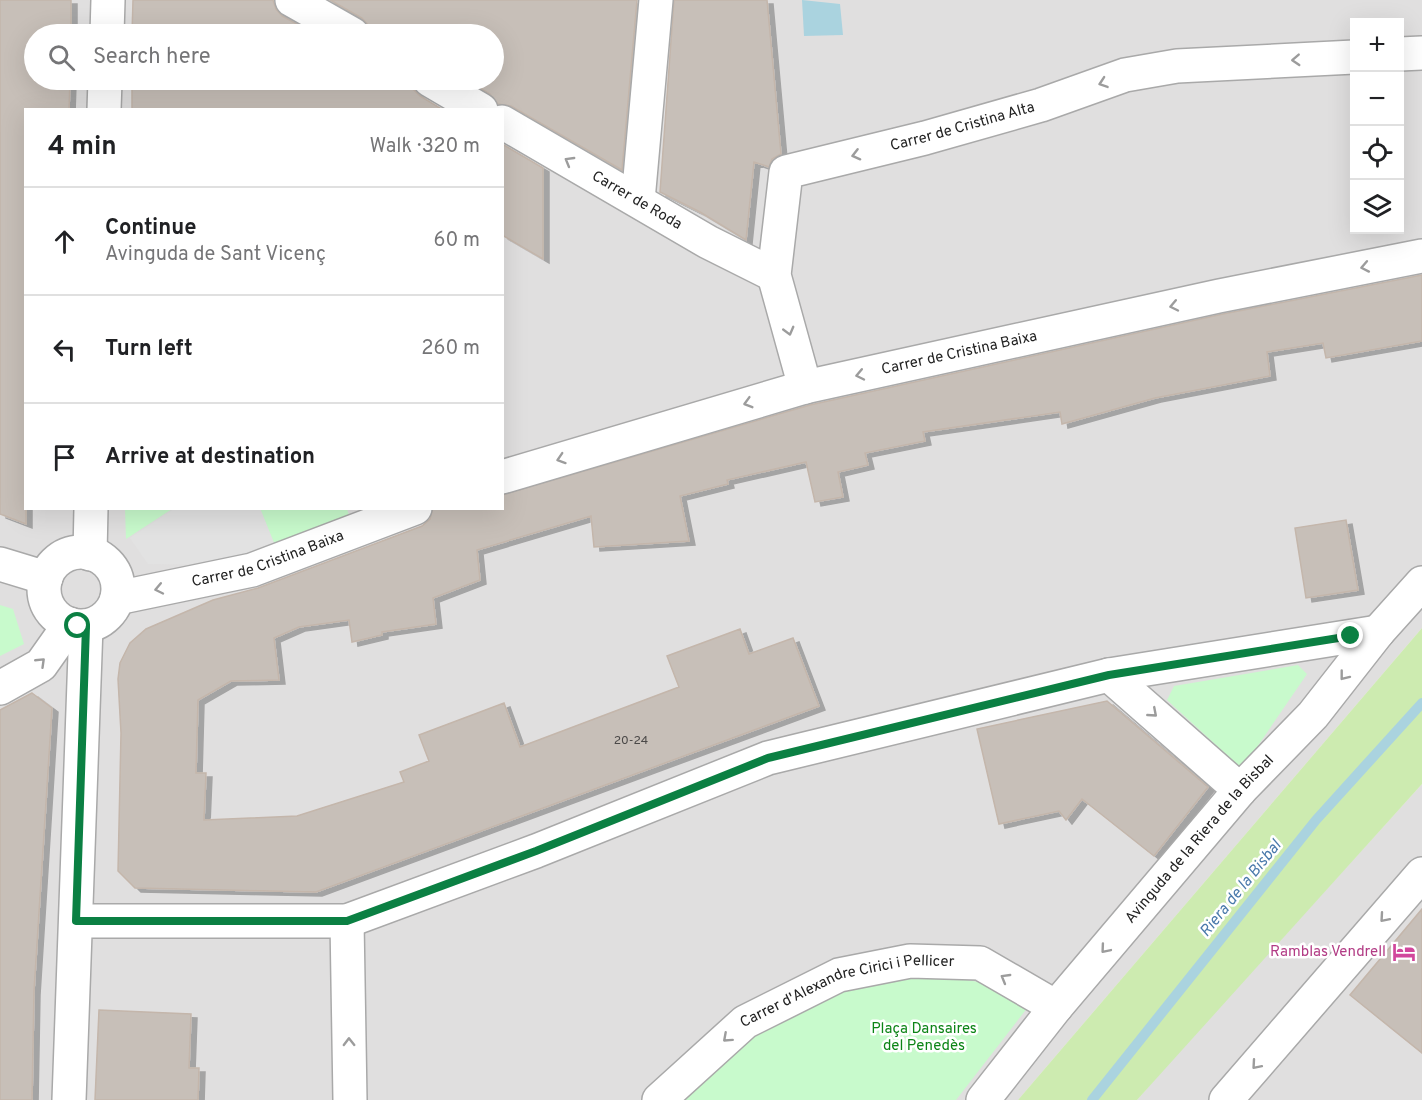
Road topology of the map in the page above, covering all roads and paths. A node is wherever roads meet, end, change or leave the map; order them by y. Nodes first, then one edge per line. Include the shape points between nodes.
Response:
1 (108, 0) edge
2 (292, 0) edge
3 (656, 0) edge
4 (107, 24) edge
5 (334, 24) edge
6 (1422, 53) edge
7 (1404, 54) edge
8 (1350, 57) edge
9 (105, 90) edge
10 (447, 90) edge
11 (104, 108) edge
12 (478, 108) edge
13 (504, 123) edge
14 (638, 200) junction
15 (1422, 256) edge
16 (774, 274) junction
17 (804, 387) junction
18 (504, 476) edge
19 (91, 510) edge
20 (410, 510) edge
21 (90, 554) junction
22 (0, 564) edge
23 (46, 578) junction
24 (1422, 583) edge
25 (117, 598) junction
26 (78, 625) junction
27 (1378, 632) junction
28 (1109, 675) junction
29 (0, 688) edge
30 (1240, 790) junction
31 (1422, 873) edge
32 (76, 921) junction
33 (347, 921) junction
34 (1056, 1006) junction
35 (69, 1100) edge
36 (350, 1100) edge
37 (659, 1100) edge
38 (983, 1100) edge
39 (1226, 1100) edge

1 - 4 street
2 - 5 street
3 - 14 street
6 - 7 street
8 -> 16 street, Carrer de Cristina Alta via 1177,66 1125,75 1041,105 786,172
9 - 11 street
10 - 12 street
14 -> 13 street, Carrer de Roda
14 - 16 street, Carrer de Roda via 708,242
15 -> 17 street, Carrer de Cristina Baixa
16 -> 17 street, Carrer de Cristina Alta
17 -> 18 street, Carrer de Cristina Baixa
19 - 21 street
20 -> 25 street, Carrer de Cristina Baixa via 252,570
21 - 23 street via 63,557
21 - 25 street via 111,567 117,582
22 - 23 street
23 - 26 street via 49,606 58,618
24 - 27 street, Avinguda de la Riera de la Bisbal
25 - 26 street via 106,617
29 -> 26 street via 41,665
26 - 32 street
27 - 28 street
27 -> 30 street, Avinguda de la Riera de la Bisbal via 1313,715
28 -> 30 street
28 - 33 street via 768,758
30 -> 34 street, Avinguda de la Riera de la Bisbal
31 -> 39 street
32 - 33 street
32 - 35 street
36 -> 33 street
34 -> 37 street, Carrer d'Alexandre Cirici i Pellicer via 980,963 910,961 839,975 745,1022
34 - 38 street, Avinguda de la Riera de la Bisbal

